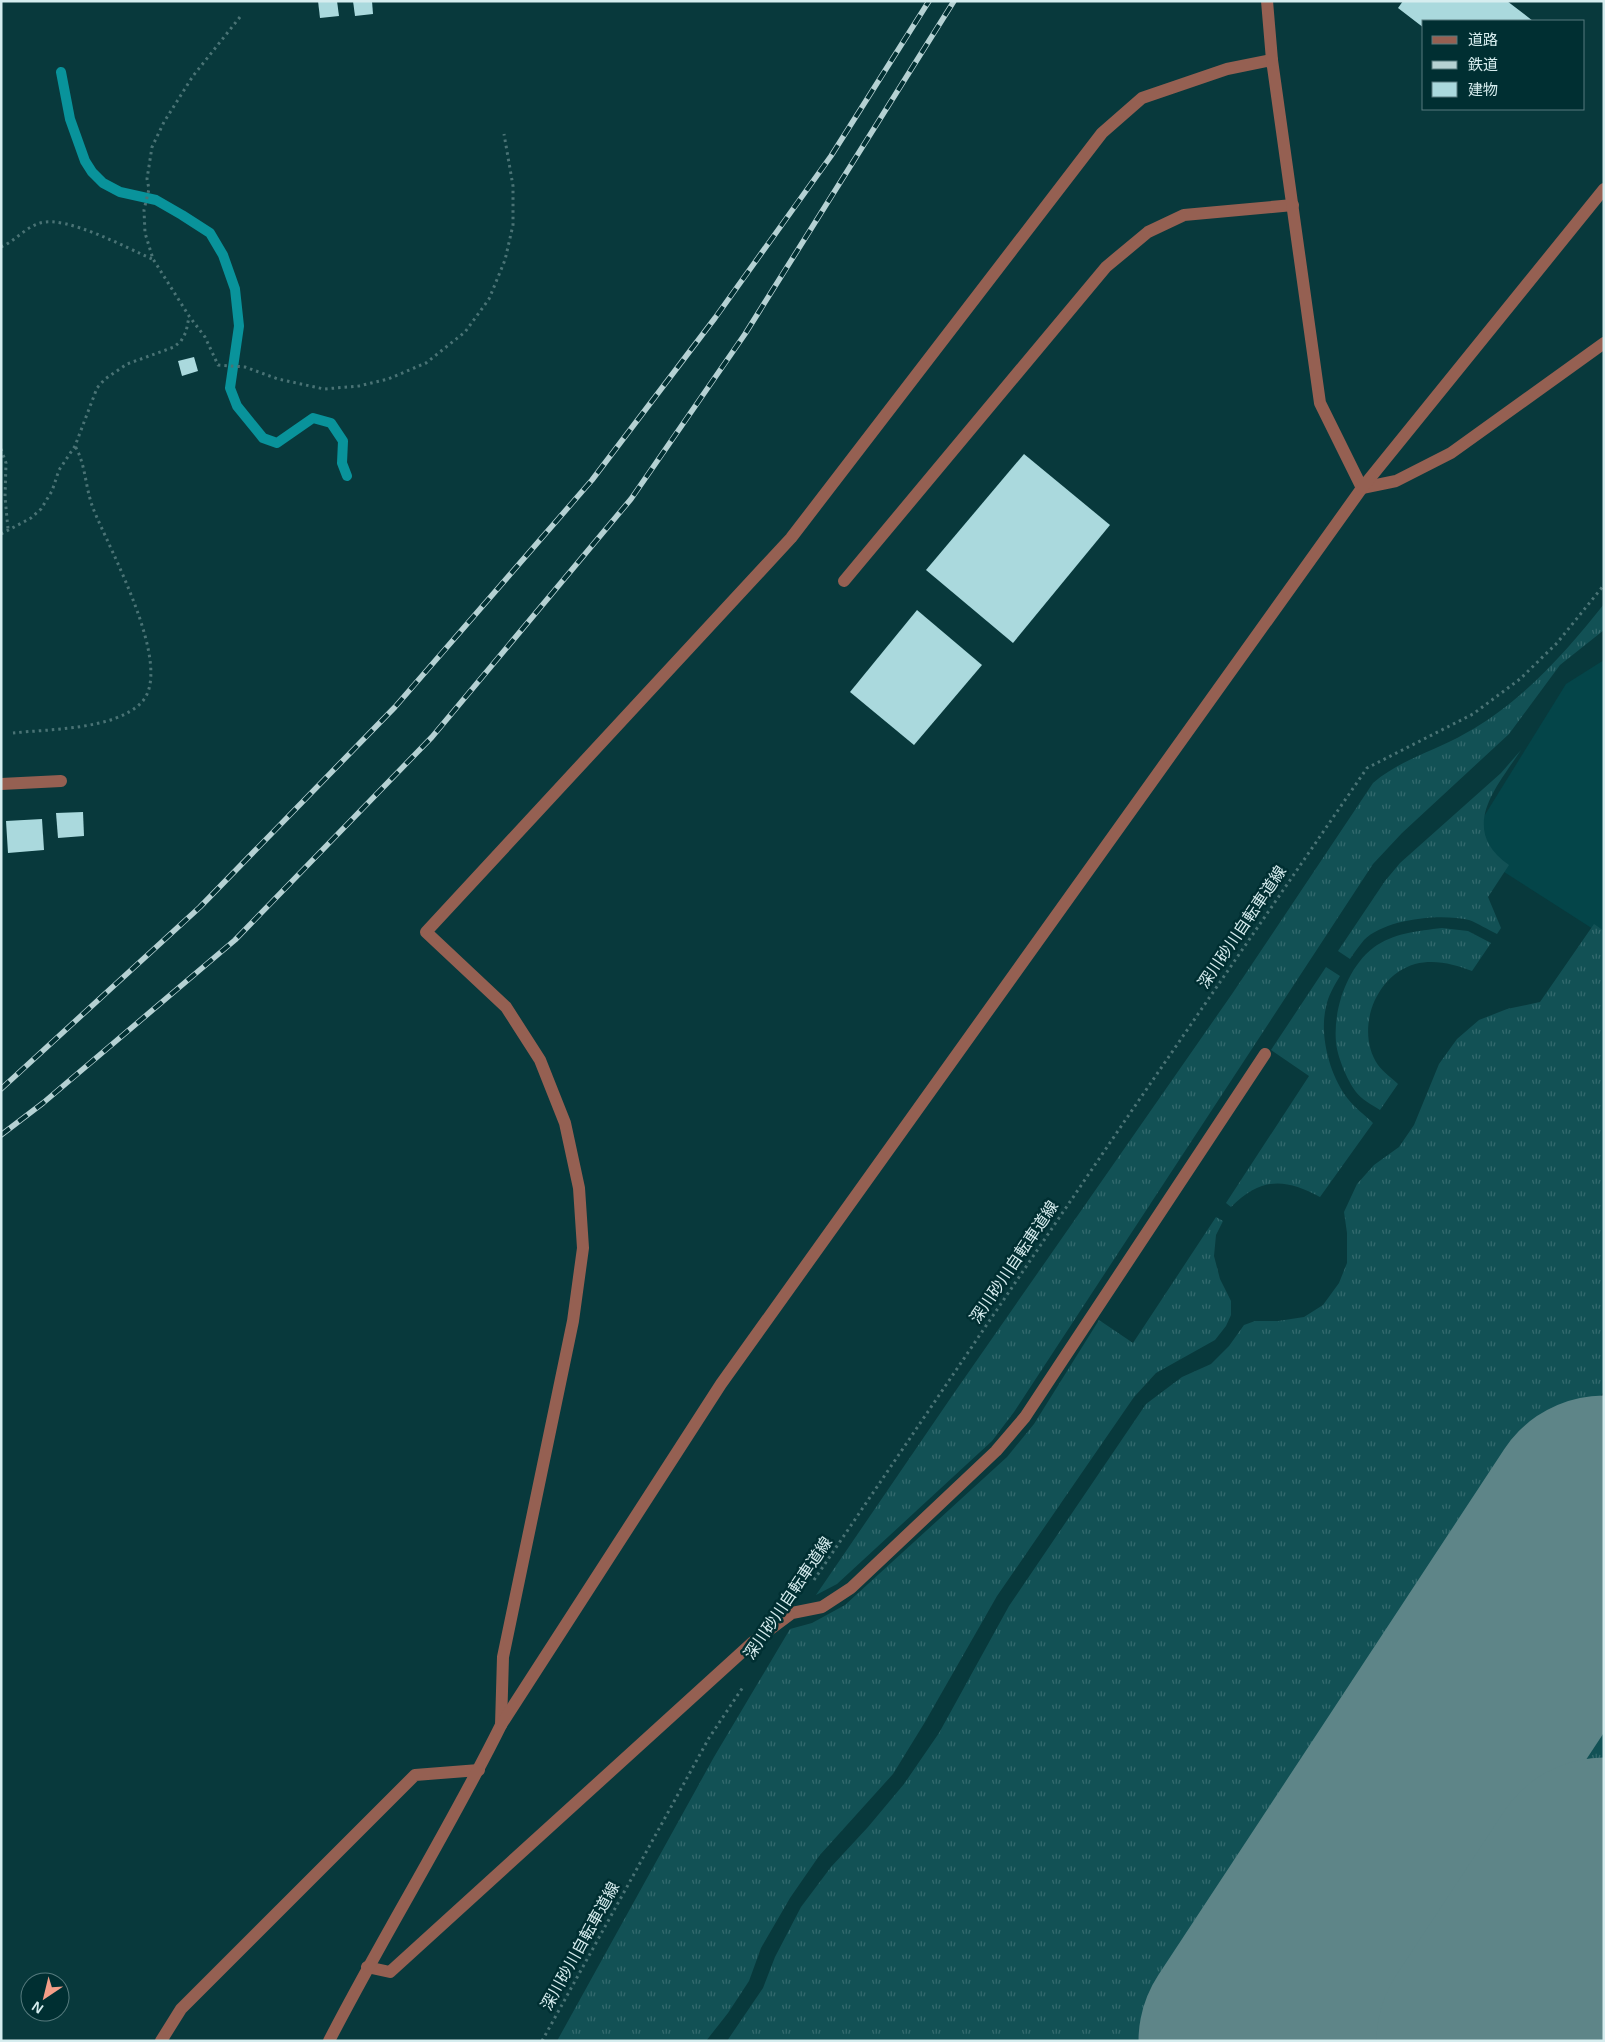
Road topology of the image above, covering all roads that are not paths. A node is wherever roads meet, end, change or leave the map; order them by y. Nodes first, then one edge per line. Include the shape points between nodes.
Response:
1 (1267, 1) edge
2 (1272, 60) junction
3 (1604, 189) edge
4 (1293, 204) junction
5 (1604, 343) edge
6 (1362, 488) junction
7 (844, 581) dead end
8 (61, 781) dead end
9 (1, 784) edge
10 (1264, 1054) dead end
11 (501, 1724) junction
12 (478, 1770) junction
13 (367, 1967) junction
14 (161, 2041) edge
15 (329, 2041) edge

1 - 2 street
2 - 4 street
2 - 11 street via 1227,69 1142,98 1102,134 791,538 426,932 506,1007 540,1060 565,1123 579,1188 583,1248 575,1312 504,1657
3 - 6 street
4 - 6 street via 1320,402
4 - 7 street via 1184,216 1148,232 1106,267
5 - 6 street via 1450,453 1396,481
6 - 11 street via 721,1384
8 - 9 street
10 - 13 street via 1025,1417 996,1451 851,1588 822,1607 792,1613 753,1642 390,1972
11 - 12 street
12 - 13 street
12 - 14 street via 415,1775 181,2009
13 - 15 street

